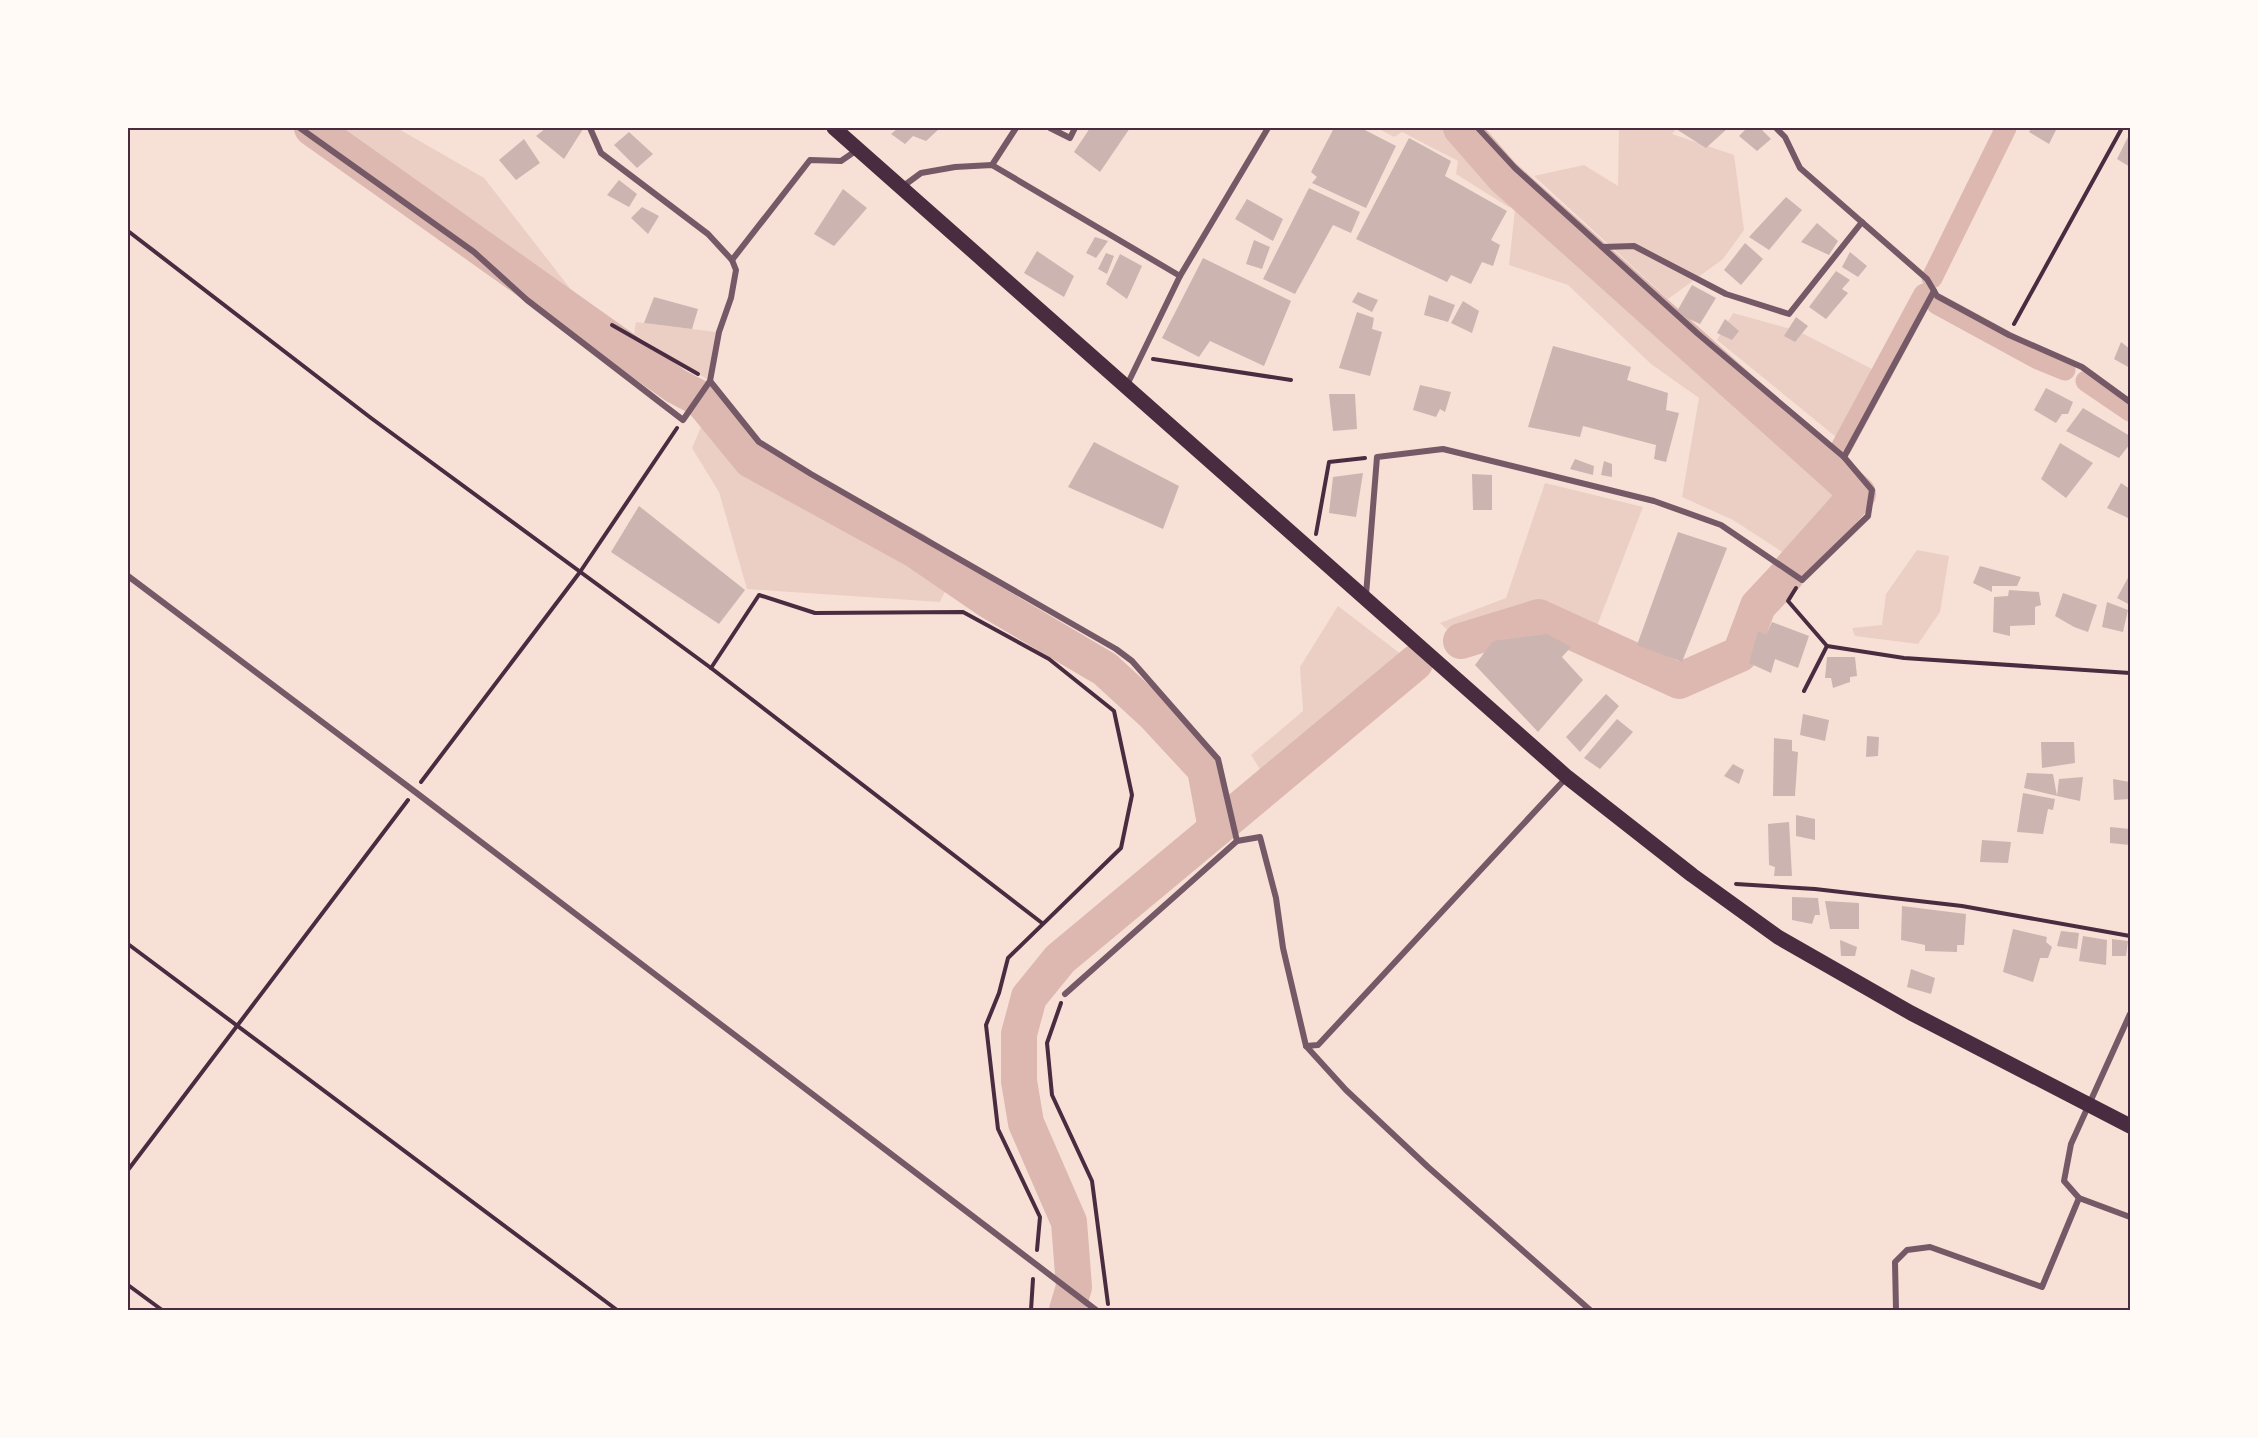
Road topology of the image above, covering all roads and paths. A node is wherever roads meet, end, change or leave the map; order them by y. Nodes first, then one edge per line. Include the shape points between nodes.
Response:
1 (300, 128) edge
2 (590, 128) edge
3 (834, 128) edge
4 (1016, 128) edge
5 (1050, 128) edge
6 (1075, 128) edge
7 (1268, 128) edge
8 (1478, 128) edge
9 (1776, 128) edge
10 (2122, 128) edge
11 (858, 149) junction
12 (992, 165) junction
13 (902, 188) junction
14 (1862, 222) junction
15 (128, 231) edge
16 (1603, 248) junction
17 (732, 260) junction
18 (1180, 276) junction
19 (1934, 291) junction
20 (612, 325) dead end
21 (2008, 335) junction
22 (1140, 357) junction
23 (1291, 380) dead end
24 (710, 381) junction
25 (1127, 387) junction
26 (2130, 402) edge
27 (683, 420) junction
28 (1377, 457) junction
29 (1844, 457) junction
30 (1312, 551) junction
31 (580, 572) junction
32 (128, 576) edge
33 (1802, 580) junction
34 (1365, 598) junction
35 (1827, 646) junction
36 (711, 668) junction
37 (2130, 674) edge
38 (1804, 691) dead end
39 (1567, 777) junction
40 (414, 791) junction
41 (1237, 841) junction
42 (1702, 882) junction
43 (1042, 923) junction
44 (2130, 936) edge
45 (128, 944) edge
46 (1065, 993) joint
47 (2130, 1014) edge
48 (236, 1026) junction
49 (1306, 1046) junction
50 (2089, 1104) junction
51 (2130, 1125) edge
52 (128, 1170) edge
53 (2079, 1198) junction
54 (2130, 1217) edge
55 (1035, 1262) dead end
56 (1034, 1273) dead end
57 (128, 1285) edge
58 (162, 1311) edge
59 (617, 1311) edge
60 (1031, 1311) edge
61 (1096, 1311) edge
62 (1108, 1311) edge
63 (1590, 1311) edge
64 (1896, 1311) edge

1 - 27 street via 474,252 527,300
2 - 17 street via 601,153 708,234
3 - 11 main road
4 - 12 street
5 - 6 street via 1070,138
7 - 18 street
8 - 16 street via 1515,168
9 - 14 street via 1785,137 1800,168
10 - 21 path
11 - 13 main road
11 - 17 street via 841,161 810,160
12 - 13 street via 921,173
12 - 18 street
13 - 25 main road
14 - 16 street via 1789,314 1726,294 1634,246
14 - 19 street via 1926,279
15 - 31 path
16 - 29 street
17 - 24 street via 736,270 731,298 719,332
18 - 22 street
19 - 21 street
19 - 29 street
20 - 24 path
21 - 26 street via 2082,367
22 - 23 path
22 - 25 street
24 - 27 street
24 - 41 street via 759,442 1132,661 1218,759
25 - 30 main road
27 - 31 path
28 - 30 path via 1329,462
28 - 33 street via 1443,449 1654,501 1721,525
28 - 34 street
29 - 33 street via 1872,490 1868,516
30 - 34 main road
31 - 36 path
31 - 40 path
32 - 40 street
33 - 35 path via 1788,601
34 - 39 main road
35 - 37 path via 1904,658
35 - 38 path
36 - 43 path
36 - 43 path via 759,596 815,613 963,612 1049,659 1114,711 1132,795 1121,848
39 - 42 main road
39 - 49 street via 1318,1045
40 - 48 path
40 - 61 street
41 - 46 street
41 - 49 street via 1260,837
42 - 44 path via 1815,889 1962,906
42 - 50 main road via 1778,936 1911,1013
43 - 55 path via 1008,958 986,1025 998,1129 1040,1217
45 - 48 path
46 - 62 path via 1047,1043 1052,1095 1092,1181
47 - 50 street
48 - 52 path
48 - 59 path
49 - 63 street via 1354,1098
50 - 51 main road
50 - 53 street via 2072,1144 2064,1181
53 - 54 street
53 - 64 street via 2042,1287 1930,1247 1907,1250 1894,1262
56 - 60 path
57 - 58 path

